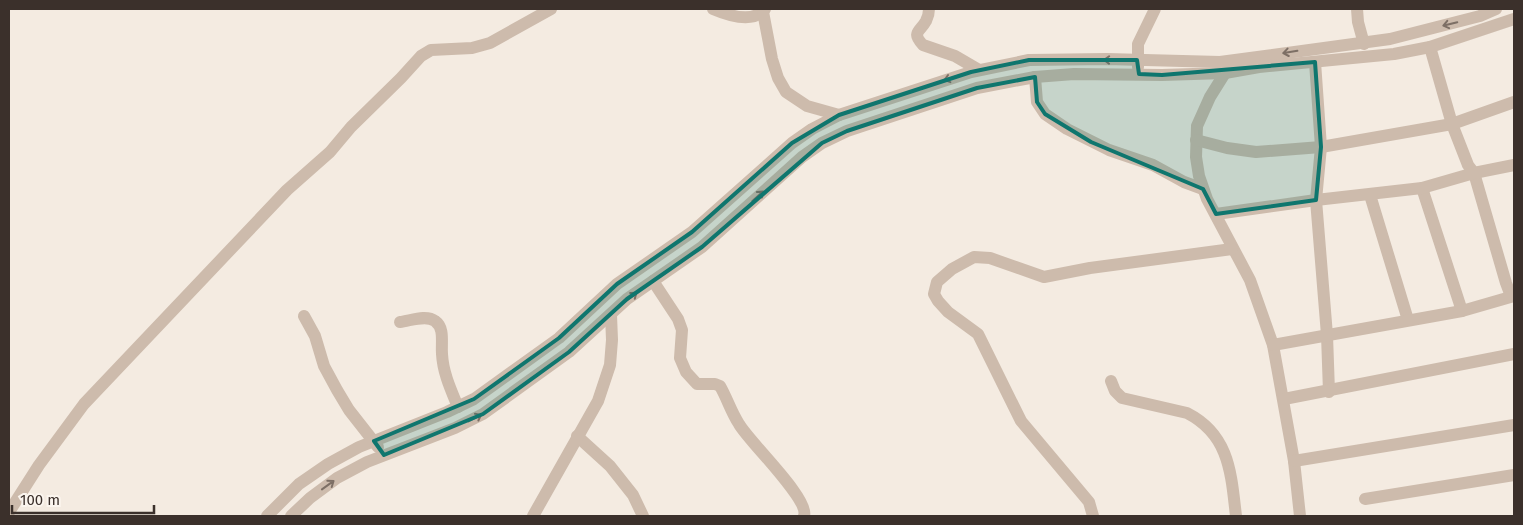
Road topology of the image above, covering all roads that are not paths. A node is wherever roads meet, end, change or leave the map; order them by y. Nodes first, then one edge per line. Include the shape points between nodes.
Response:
1 (551, 9) edge
2 (713, 9) edge
3 (929, 9) edge
4 (1156, 9) edge
5 (1357, 9) edge
6 (1496, 9) edge
7 (764, 10) edge
8 (1514, 19) edge
9 (1364, 44) junction
10 (1430, 46) junction
11 (1073, 60) junction
12 (1137, 60) junction
13 (1315, 62) junction
14 (979, 70) junction
15 (1225, 73) junction
16 (1074, 74) junction
17 (1139, 74) junction
18 (1035, 77) junction
19 (1514, 102) edge
20 (839, 115) junction
21 (1452, 124) junction
22 (1196, 140) junction
23 (1321, 147) junction
24 (1514, 165) edge
25 (1474, 173) junction
26 (1422, 188) junction
27 (1203, 189) junction
28 (1370, 195) junction
29 (728, 200) junction
30 (1316, 200) junction
31 (740, 212) junction
32 (1216, 214) junction
33 (1232, 249) junction
34 (653, 281) junction
35 (1514, 295) edge
36 (1462, 311) junction
37 (304, 316) dead end
38 (611, 316) junction
39 (1408, 320) junction
40 (400, 322) dead end
41 (1327, 336) junction
42 (1273, 345) junction
43 (1514, 354) edge
44 (1111, 381) dead end
45 (1329, 392) junction
46 (1284, 399) junction
47 (458, 407) junction
48 (1514, 425) edge
49 (577, 436) junction
50 (374, 440) junction
51 (384, 456) junction
52 (1294, 461) junction
53 (1514, 475) edge
54 (1365, 499) dead end
55 (9, 512) edge
56 (267, 516) edge
57 (291, 516) edge
58 (532, 516) edge
59 (643, 516) edge
60 (804, 516) edge
61 (1094, 516) edge
62 (1236, 516) edge
63 (1300, 516) edge

1 - 55 street via 490,43 472,48 431,50 421,56 330,152 287,190 90,398 39,465
2 - 7 street via 734,17 752,16
3 - 14 street via 926,22 917,32 923,45 955,56
4 - 12 street via 1138,44
5 - 9 street
6 -> 9 street via 1480,16
7 - 20 street via 772,59 786,92 807,106
8 - 10 street
9 -> 12 street via 1220,62
10 - 13 street via 1394,54
10 - 21 street
12 -> 11 street
11 - 14 street via 1029,60
11 - 16 street
12 - 17 street
13 - 15 street
13 - 23 street
14 -> 20 street
15 - 17 street
15 - 22 street via 1197,126
16 - 17 street
16 - 18 street
18 - 27 street via 1037,102 1045,114 1060,124 1091,142 1153,165
31 -> 18 street via 802,157 847,131 977,88
19 - 21 street
20 - 29 street via 792,143
21 - 23 street
21 - 25 street
22 - 23 street via 1256,152
22 - 27 street
23 - 30 street
24 - 25 street
25 - 26 street
25 - 35 street via 1506,283
26 - 28 street
26 - 36 street
27 - 32 street
28 - 30 street
28 - 39 street
29 - 31 street
29 - 47 street via 692,232 617,284 559,338
30 - 32 street
30 - 41 street
31 - 34 street via 702,247
32 - 33 street
33 - 42 street via 1250,280
33 - 61 street via 1044,276 990,258 974,257 937,282 934,294 938,301 978,334 1021,421 1089,502
38 -> 34 street
34 - 60 street via 682,330 680,358 686,372 697,384 720,386 738,424 788,483 803,505
35 - 36 street
36 - 39 street
37 - 50 street via 337,390
38 - 49 street via 610,365 598,401
51 -> 38 street via 483,414 569,352
39 - 41 street
40 - 47 street via 427,318 439,325 445,375
41 - 42 street
41 - 45 street
42 - 46 street
43 - 45 street
44 - 62 street via 1122,398 1187,413 1215,435 1231,474
45 - 46 street
46 - 52 street
47 - 50 street
48 - 52 street
49 - 58 street
49 - 59 street via 610,466 633,495
50 - 51 street
50 - 56 street via 328,464 299,484
57 -> 51 street via 337,478
52 - 63 street
53 - 54 street

